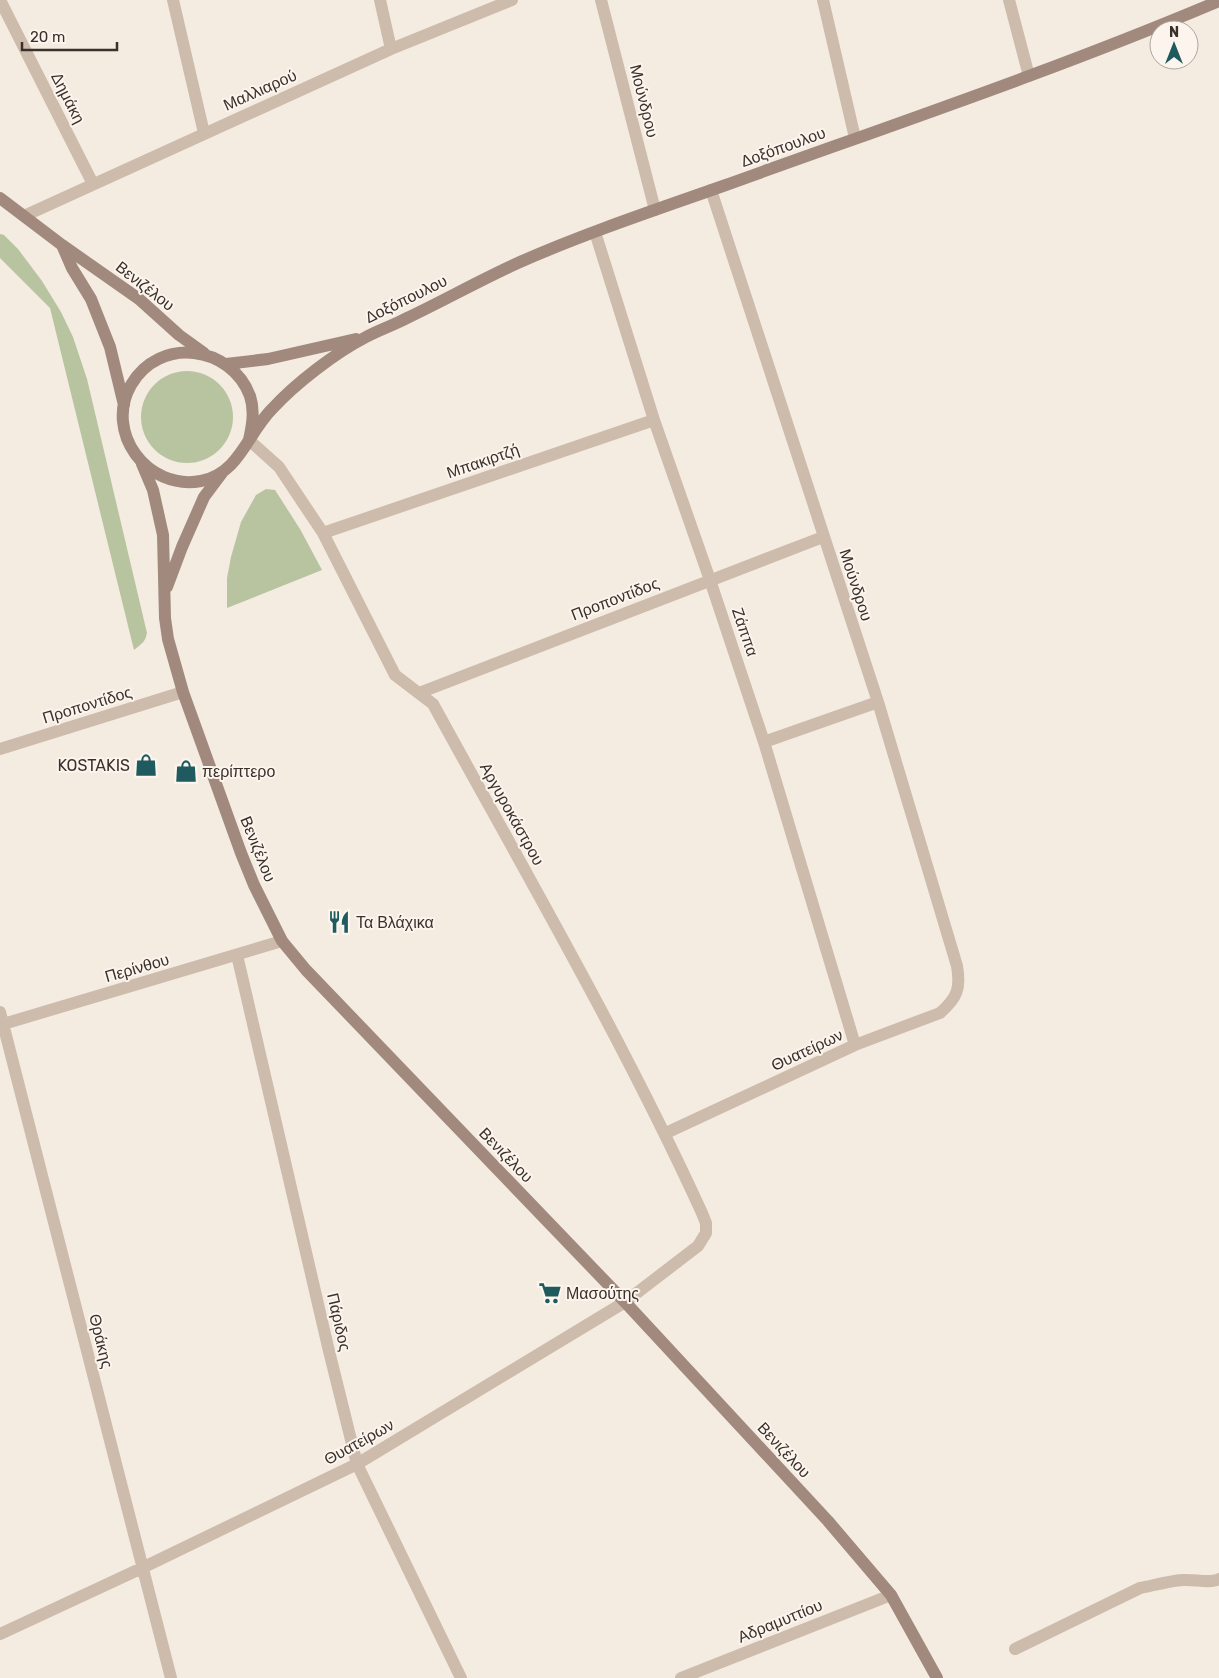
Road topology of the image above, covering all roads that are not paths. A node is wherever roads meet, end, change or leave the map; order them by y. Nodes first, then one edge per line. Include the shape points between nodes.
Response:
1 (0, 0) edge
2 (173, 0) edge
3 (380, 0) edge
4 (512, 0) edge
5 (601, 0) edge
6 (823, 0) edge
7 (1009, 0) edge
8 (1219, 1) edge
9 (390, 49) junction
10 (1029, 76) junction
11 (204, 133) junction
12 (854, 138) junction
13 (93, 184) junction
14 (711, 190) junction
15 (0, 198) edge
16 (655, 210) junction
17 (24, 216) junction
18 (594, 232) junction
19 (62, 245) junction
20 (364, 338) junction
21 (206, 355) junction
22 (226, 364) junction
23 (124, 405) junction
24 (654, 420) junction
25 (249, 440) junction
26 (142, 464) junction
27 (222, 473) junction
28 (323, 533) junction
29 (823, 537) junction
30 (710, 580) junction
31 (164, 594) junction
32 (183, 692) junction
33 (419, 693) junction
34 (878, 702) junction
35 (764, 742) junction
36 (0, 749) edge
37 (282, 941) junction
38 (238, 955) junction
39 (957, 993) joint
40 (1, 1020) edge
41 (855, 1045) junction
42 (666, 1133) junction
43 (706, 1233) joint
44 (625, 1302) junction
45 (357, 1464) junction
46 (142, 1568) junction
47 (1219, 1579) edge
48 (891, 1595) junction
49 (0, 1634) edge
50 (1015, 1649) dead end
51 (171, 1678) edge
52 (461, 1678) edge
53 (681, 1678) edge
54 (937, 1678) edge

1 - 13 street, Δημάκη
2 - 11 street
3 - 9 street
4 - 9 street, Μαλλιαρού
5 - 16 street, Μούνδρου
6 - 12 street
7 - 10 street
8 - 10 main road, Δοξόπουλου
9 - 11 street, Μαλλιαρού
10 - 12 main road, Δοξόπουλου
11 - 13 street, Μαλλιαρού
12 - 14 main road, Δοξόπουλου
13 - 17 street, Μαλλιαρού
14 - 16 main road, Δοξόπουλου
14 - 29 street, Μούνδρου
15 - 17 main road, Βενιζέλου
16 - 18 main road, Δοξόπουλου
17 - 19 main road, Βενιζέλου
18 - 20 main road, Δοξόπουλου via 514,265
18 - 24 street, Ζάππα
19 - 21 main road, Βενιζέλου via 139,299
19 - 23 main road, Βενιζέλου via 91,299 110,347
20 - 22 main road via 268,359
20 - 25 main road via 310,374 269,411
21 - 22 main road
21 - 23 main road via 185,352 151,364 131,384
22 - 25 main road via 241,379 250,398 253,419
23 - 26 main road via 123,426 129,447
24 - 28 street, Μπακιρτζή
24 - 30 street, Ζάππα
25 - 27 main road via 238,459
25 - 28 street, Αργυροκάστρου via 279,467
26 - 27 main road via 160,476 180,482 202,481
26 - 31 main road, Βενιζέλου via 153,490 163,534
27 - 31 main road, Βενιζέλου via 204,497
28 - 33 street, Αργυροκάστρου via 395,676
29 - 30 street, Προποντίδος
29 - 34 street, Μούνδρου
30 - 33 street, Προποντίδος
30 - 35 street, Ζάππα
31 - 32 main road, Βενιζέλου via 168,639
32 - 36 street, Προποντίδος
32 - 37 main road, Βενιζέλου via 241,853
33 - 42 street, Αργυροκάστρου via 432,704 575,960
34 - 35 street
34 - 39 street, Μούνδρου via 957,966
35 - 41 street, Ζάππα
37 - 38 street, Περίνθου
37 - 44 main road, Βενιζέλου via 306,970
38 - 40 street, Περίνθου
38 - 45 street, Πάριδος
39 - 41 street, Θυατείρων via 951,1004 940,1013
40 - 46 street, Θράκης
41 - 42 street, Θυατείρων
42 - 43 street, Αργυροκάστρου via 702,1213
43 - 44 street, Θυατείρων via 698,1246
44 - 45 street, Θυατείρων
44 - 48 main road, Βενιζέλου via 828,1521
45 - 46 street, Θυατείρων
45 - 52 street, Πάριδος
46 - 49 street, Θυατείρων
46 - 51 street, Θράκης
47 - 50 street via 1214,1582 1186,1580 1140,1588
48 - 53 street, Αδραμυττίου
48 - 54 main road, Βενιζέλου

